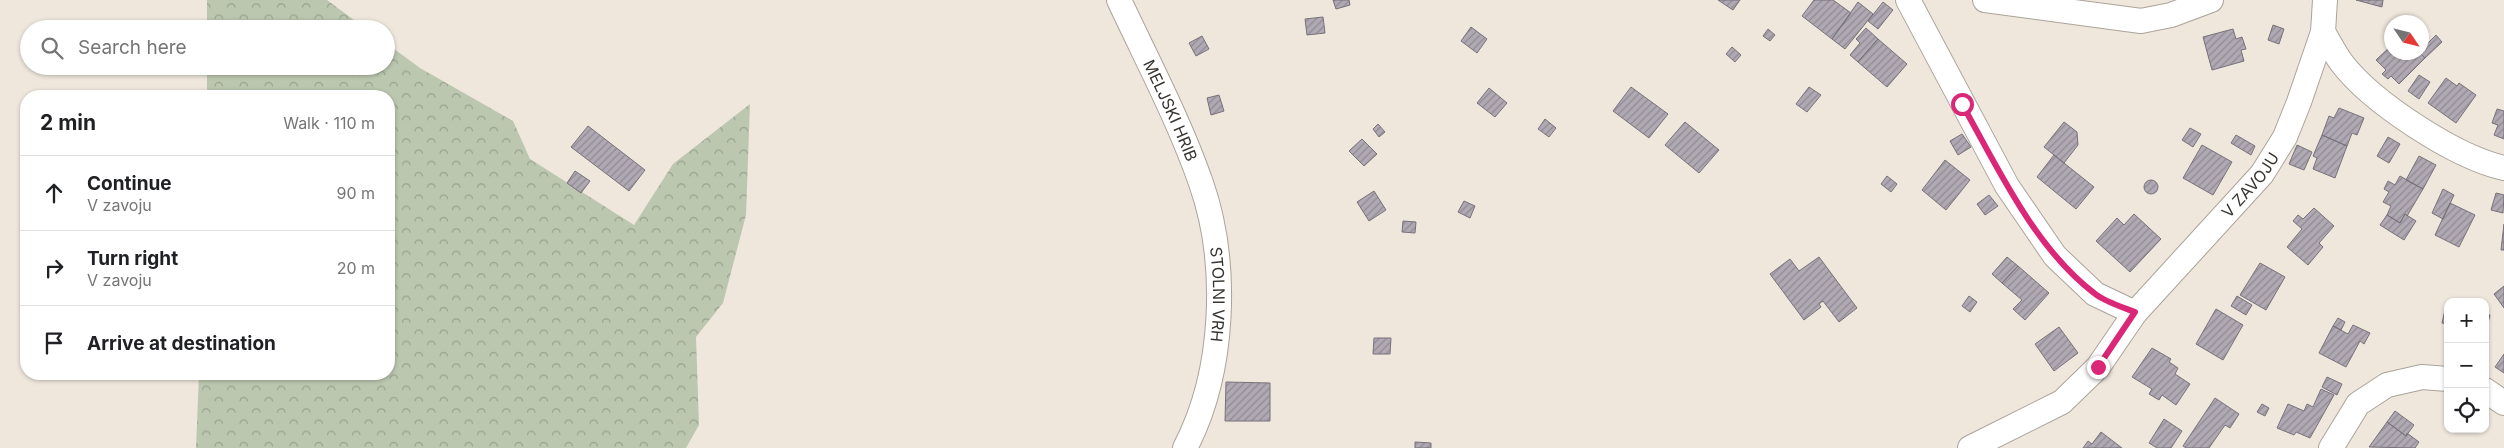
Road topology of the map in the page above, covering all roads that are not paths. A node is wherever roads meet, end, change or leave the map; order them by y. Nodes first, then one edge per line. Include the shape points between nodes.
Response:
1 (1119, 0) edge
2 (1908, 0) edge
3 (1985, 0) edge
4 (2211, 0) edge
5 (2325, 0) edge
6 (2323, 32) junction
7 (2504, 168) edge
8 (1213, 225) joint
9 (2135, 312) junction
10 (2444, 379) edge
11 (2489, 393) edge
12 (2504, 402) edge
13 (1185, 448) edge
14 (1970, 448) edge
15 (2331, 448) edge

1 - 8 street, MELJSKI HRIB via 1187,145
2 - 9 street via 2007,186 2055,256 2095,294
3 - 4 street via 2141,21 2171,15
5 - 6 street, V ZAVOJU
6 - 7 street via 2341,62 2370,92 2444,145 2485,164
6 - 9 street, V ZAVOJU via 2288,128 2262,174
8 - 13 street, STOLNI VRH via 1220,308 1212,374 1199,422
9 - 14 street, V ZAVOJU via 2098,367 2062,402
10 - 15 street via 2422,377 2387,385 2358,404
11 - 12 street

